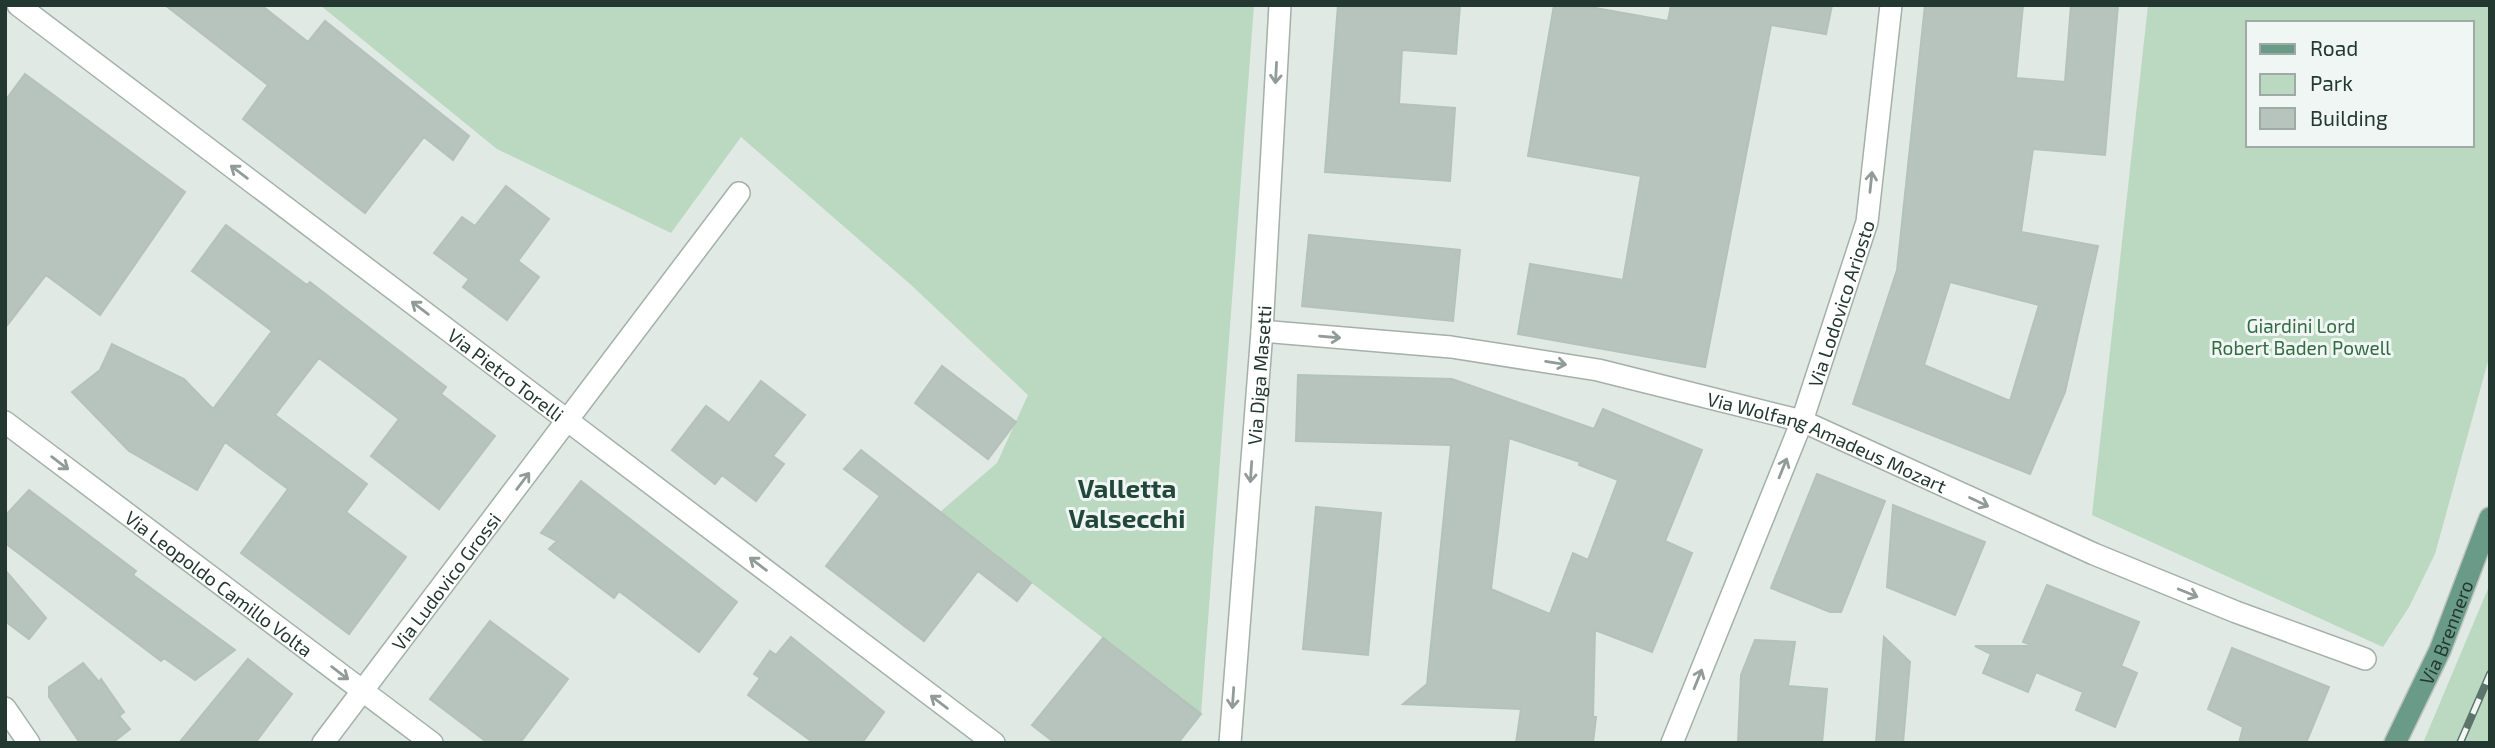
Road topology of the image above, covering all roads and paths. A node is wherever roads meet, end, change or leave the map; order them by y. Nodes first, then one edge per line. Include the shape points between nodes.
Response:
1 (18, 5) edge
2 (1280, 5) edge
3 (1891, 5) edge
4 (739, 193) dead end
5 (1262, 331) junction
6 (568, 421) junction
7 (1802, 421) junction
8 (5, 422) edge
9 (2490, 518) edge
10 (2365, 659) dead end
11 (364, 692) junction
12 (5, 708) edge
13 (29, 743) edge
14 (323, 743) edge
15 (432, 743) edge
16 (994, 743) edge
17 (1230, 743) edge
18 (1672, 743) edge
19 (2395, 743) edge

6 -> 1 street, Via Pietro Torelli
2 -> 5 street, Via Diga Masetti
7 -> 3 street, Via Lodovico Ariosto via 1867,222
4 - 6 street, Via Ludovico Grossi
5 -> 7 street, Via Wolfang Amadeus Mozart via 1451,347 1598,370
5 -> 17 street, Via Diga Masetti
11 -> 6 street, Via Ludovico Grossi
16 -> 6 street, Via Pietro Torelli
7 -> 10 street, Via Wolfang Amadeus Mozart via 2094,554
18 -> 7 street, Via Lodovico Ariosto
8 -> 11 street, Via Leopoldo Camillo Volta
9 - 19 main road, Via Brennero via 2440,650
11 - 14 street, Via Ludovico Grossi
11 - 15 street, Via Leopoldo Camillo Volta
12 - 13 street

